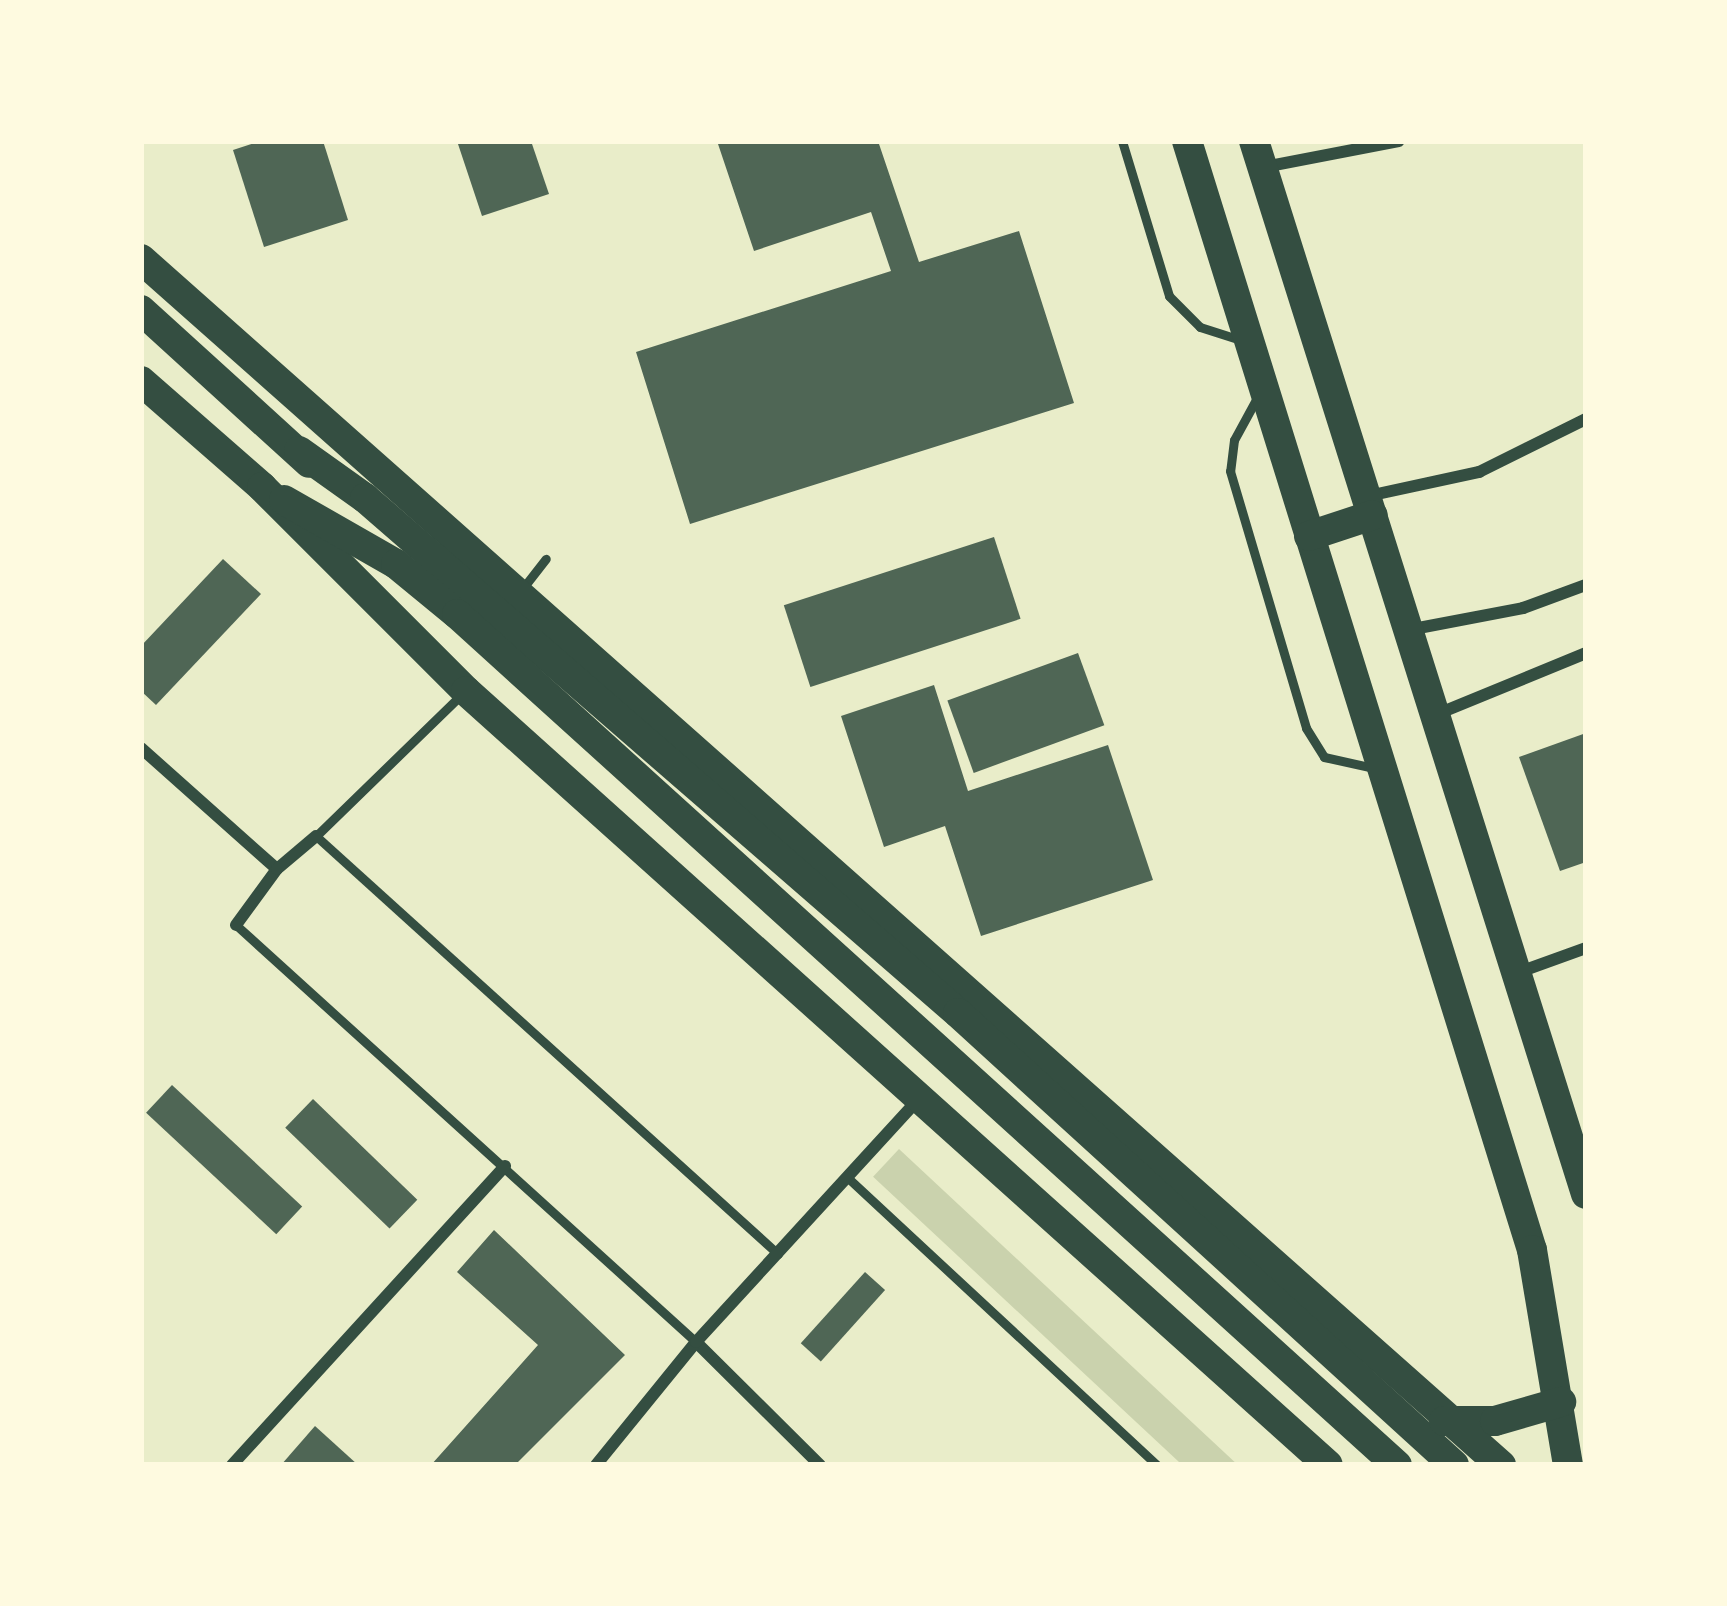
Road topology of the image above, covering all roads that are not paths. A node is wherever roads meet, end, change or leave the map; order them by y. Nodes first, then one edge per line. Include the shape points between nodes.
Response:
1 (1122, 141) edge
2 (1186, 141) edge
3 (1399, 141) edge
4 (1258, 154) edge
5 (141, 260) edge
6 (141, 310) edge
7 (1249, 342) junction
8 (265, 368) junction
9 (141, 381) edge
10 (1263, 386) junction
11 (242, 398) junction
12 (1586, 419) edge
13 (299, 451) junction
14 (262, 487) junction
15 (1370, 506) junction
16 (1309, 536) junction
17 (546, 559) dead end
18 (396, 564) junction
19 (1586, 585) edge
20 (510, 604) junction
21 (1407, 630) junction
22 (1586, 653) edge
23 (466, 691) junction
24 (1434, 715) junction
25 (141, 748) edge
26 (1387, 771) junction
27 (316, 836) junction
28 (278, 869) junction
29 (236, 926) joint
30 (1586, 948) edge
31 (1516, 973) junction
32 (917, 1100) junction
33 (1124, 1143) junction
34 (505, 1166) junction
35 (848, 1178) junction
36 (1586, 1194) edge
37 (778, 1254) junction
38 (696, 1342) junction
39 (1561, 1402) junction
40 (1406, 1420) junction
41 (1452, 1421) junction
42 (232, 1465) edge
43 (596, 1465) edge
44 (820, 1465) edge
45 (1157, 1465) edge
46 (1327, 1465) edge
47 (1397, 1465) edge
48 (1454, 1465) edge
49 (1501, 1465) edge
50 (1568, 1465) edge

1 - 7 lane via 1169,296 1200,328
2 - 7 main road
3 - 4 street
4 - 15 main road
5 - 8 main road
6 - 11 main road
7 - 10 main road
8 - 11 main road
8 - 20 main road
9 - 14 main road
10 - 16 main road
10 - 26 lane via 1234,440 1230,471 1306,728 1324,758
11 - 13 main road
12 - 15 street via 1479,472
13 - 18 main road
13 - 20 main road
14 - 18 main road
14 - 23 main road
15 - 16 main road
15 - 21 main road
16 - 26 main road
17 - 20 lane
18 - 47 main road
19 - 21 street via 1523,608
20 - 33 main road
21 - 24 main road
22 - 24 street
23 - 27 lane
23 - 32 main road
24 - 31 main road
25 - 28 street
26 - 39 main road via 1532,1250
27 - 28 street
27 - 37 lane
28 - 29 street
29 - 34 lane
30 - 31 street
31 - 36 main road
32 - 35 street
32 - 46 main road
33 - 40 main road
33 - 41 main road
34 - 38 lane
34 - 42 street
35 - 37 street
35 - 45 lane
37 - 38 street
38 - 43 street
38 - 44 street
39 - 41 main road via 1495,1421
39 - 50 main road
40 - 41 main road
40 - 48 main road
41 - 49 main road

